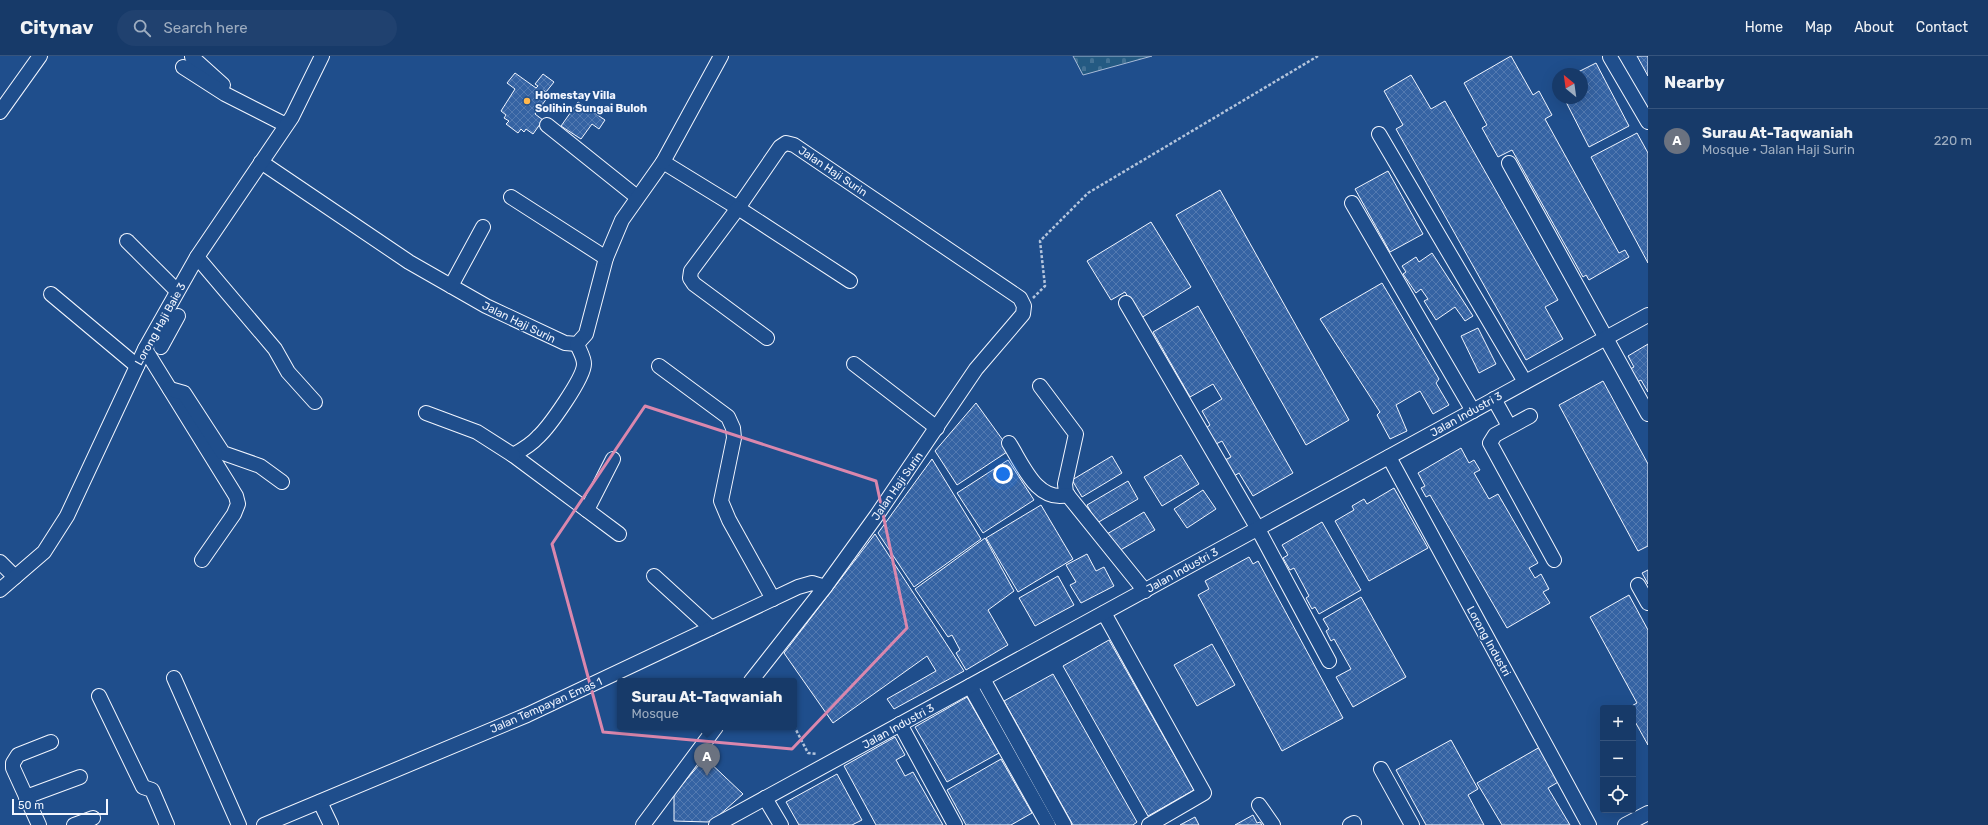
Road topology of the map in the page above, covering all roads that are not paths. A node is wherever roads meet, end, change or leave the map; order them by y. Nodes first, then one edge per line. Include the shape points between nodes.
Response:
1 (40, 56) edge
2 (322, 56) edge
3 (721, 56) edge
4 (1610, 57) dead end
5 (188, 62) edge
6 (0, 112) edge
7 (1648, 122) edge
8 (286, 125) junction
9 (547, 125) dead end
10 (1379, 134) dead end
11 (261, 162) junction
12 (663, 162) junction
13 (1509, 163) dead end
14 (511, 197) dead end
15 (637, 197) junction
16 (1352, 203) dead end
17 (738, 208) junction
18 (483, 227) dead end
19 (127, 241) dead end
20 (197, 258) junction
21 (606, 258) junction
22 (850, 281) dead end
23 (451, 286) junction
24 (177, 291) junction
25 (51, 294) dead end
26 (1126, 303) dead end
27 (1648, 315) edge
28 (178, 316) dead end
29 (164, 327) junction
30 (767, 338) dead end
31 (1605, 338) junction
32 (577, 344) junction
33 (161, 347) dead end
34 (145, 348) junction
35 (854, 364) dead end
36 (137, 366) junction
37 (659, 366) dead end
38 (1525, 382) junction
39 (1040, 386) dead end
40 (170, 389) junction
41 (1494, 399) junction
42 (315, 402) dead end
43 (1473, 411) junction
44 (426, 413) dead end
45 (1648, 414) edge
46 (1530, 416) dead end
47 (1510, 426) junction
48 (937, 428) junction
49 (1009, 443) dead end
50 (513, 455) junction
51 (1389, 457) junction
52 (613, 459) dead end
53 (282, 482) dead end
54 (1068, 495) junction
55 (587, 510) junction
56 (1258, 529) junction
57 (619, 534) dead end
58 (202, 560) dead end
59 (1554, 560) dead end
60 (0, 562) edge
61 (654, 576) dead end
62 (15, 577) junction
63 (1638, 585) dead end
64 (825, 587) junction
65 (0, 590) edge
66 (1145, 590) junction
67 (773, 599) junction
68 (1648, 603) edge
69 (1104, 613) junction
70 (711, 628) junction
71 (1330, 661) dead end
72 (174, 678) dead end
73 (753, 678) edge
74 (983, 679) junction
75 (970, 686) junction
76 (99, 696) dead end
77 (900, 724) junction
78 (714, 730) edge
79 (51, 742) dead end
80 (1381, 769) dead end
81 (80, 777) dead end
82 (26, 797) junction
83 (765, 798) junction
84 (320, 802) junction
85 (1259, 805) dead end
86 (1648, 813) edge
87 (93, 818) dead end
88 (39, 825) edge
89 (74, 825) edge
90 (167, 825) edge
91 (239, 825) edge
92 (264, 825) edge
93 (330, 825) edge
94 (643, 825) edge
95 (716, 825) edge
96 (781, 825) edge
97 (955, 825) edge
98 (1048, 825) edge
99 (1064, 825) edge
100 (1149, 825) edge
101 (1273, 825) edge
102 (1412, 825) edge
103 (1589, 825) edge
104 (1626, 825) edge

1 - 6 street
2 - 8 street, Lorong Haji Baie 3
3 - 12 street
4 - 7 street
5 - 8 street via 236,100
8 - 11 street, Lorong Haji Baie 3
9 - 15 street
10 - 38 street
11 - 20 street, Lorong Haji Baie 3
11 - 23 street, Jalan Haji Surin via 409,262
12 - 15 street
12 - 17 street
13 - 31 street
14 - 21 street
15 - 21 street via 622,220
16 - 43 street
17 - 22 street
17 - 30 street via 691,271 690,278 694,284
17 - 48 street, Jalan Haji Surin via 780,147 790,143 1020,298 1024,306 1023,314 976,370
18 - 23 street
19 - 24 street
20 - 24 street, Lorong Haji Baie 3
20 - 42 street via 275,349 288,372
21 - 32 street via 591,321 586,334
23 - 32 street, Jalan Haji Surin via 553,339
24 - 29 street, Lorong Haji Baie 3
25 - 36 street
26 - 56 street
27 - 31 street, Jalan Industri 3
28 - 29 street
29 - 33 street
29 - 34 street, Lorong Haji Baie 3
31 - 38 street, Jalan Industri 3
31 - 45 street
32 - 50 street via 584,365 568,397 538,438
34 - 36 street, Lorong Haji Baie 3
34 - 40 street
35 - 48 street
36 - 62 street, Lorong Haji Baie 3 via 67,516 44,552
37 - 67 street via 728,417 733,428 733,449 721,500 728,520
38 - 41 street, Jalan Industri 3
39 - 54 street via 1076,434 1064,484
40 - 53 street via 184,393 223,453 260,466
40 - 58 street via 232,487 238,504 234,514
41 - 43 street, Jalan Industri 3
41 - 47 street
43 - 51 street, Jalan Industri 3
44 - 50 street via 477,432
46 - 47 street
47 - 59 street via 1491,438 1491,448
48 - 64 street, Jalan Haji Surin
49 - 54 street via 1038,487 1058,498
50 - 55 street
51 - 56 street, Jalan Industri 3
51 - 103 street, Lorong Industri
52 - 55 street
54 - 66 street
55 - 57 street
56 - 66 street, Jalan Industri 3
56 - 71 street
60 - 62 street
61 - 70 street
62 - 65 street, Lorong Haji Baie 3
63 - 68 street
64 - 67 street, Jalan Tempayan Emas 1 via 808,583
64 - 73 street, Jalan Haji Surin
66 - 69 street, Jalan Industri 3
67 - 70 street, Jalan Tempayan Emas 1
69 - 74 street, Jalan Industri 3
69 - 100 street via 1204,793
70 - 84 street, Jalan Tempayan Emas 1 via 526,715
72 - 91 street
74 - 75 street, Jalan Industri 3
74 - 99 street
75 - 77 street, Jalan Industri 3
75 - 98 street
76 - 90 street via 143,787 152,790
77 - 83 street, Jalan Industri 3
77 - 97 street
78 - 94 street
79 - 82 street via 14,759 13,768
80 - 102 street
81 - 82 street
82 - 88 street
83 - 95 street, Jalan Industri 3
83 - 96 street
84 - 92 street, Jalan Tempayan Emas 1
84 - 93 street
85 - 101 street
86 - 104 street
87 - 89 street

